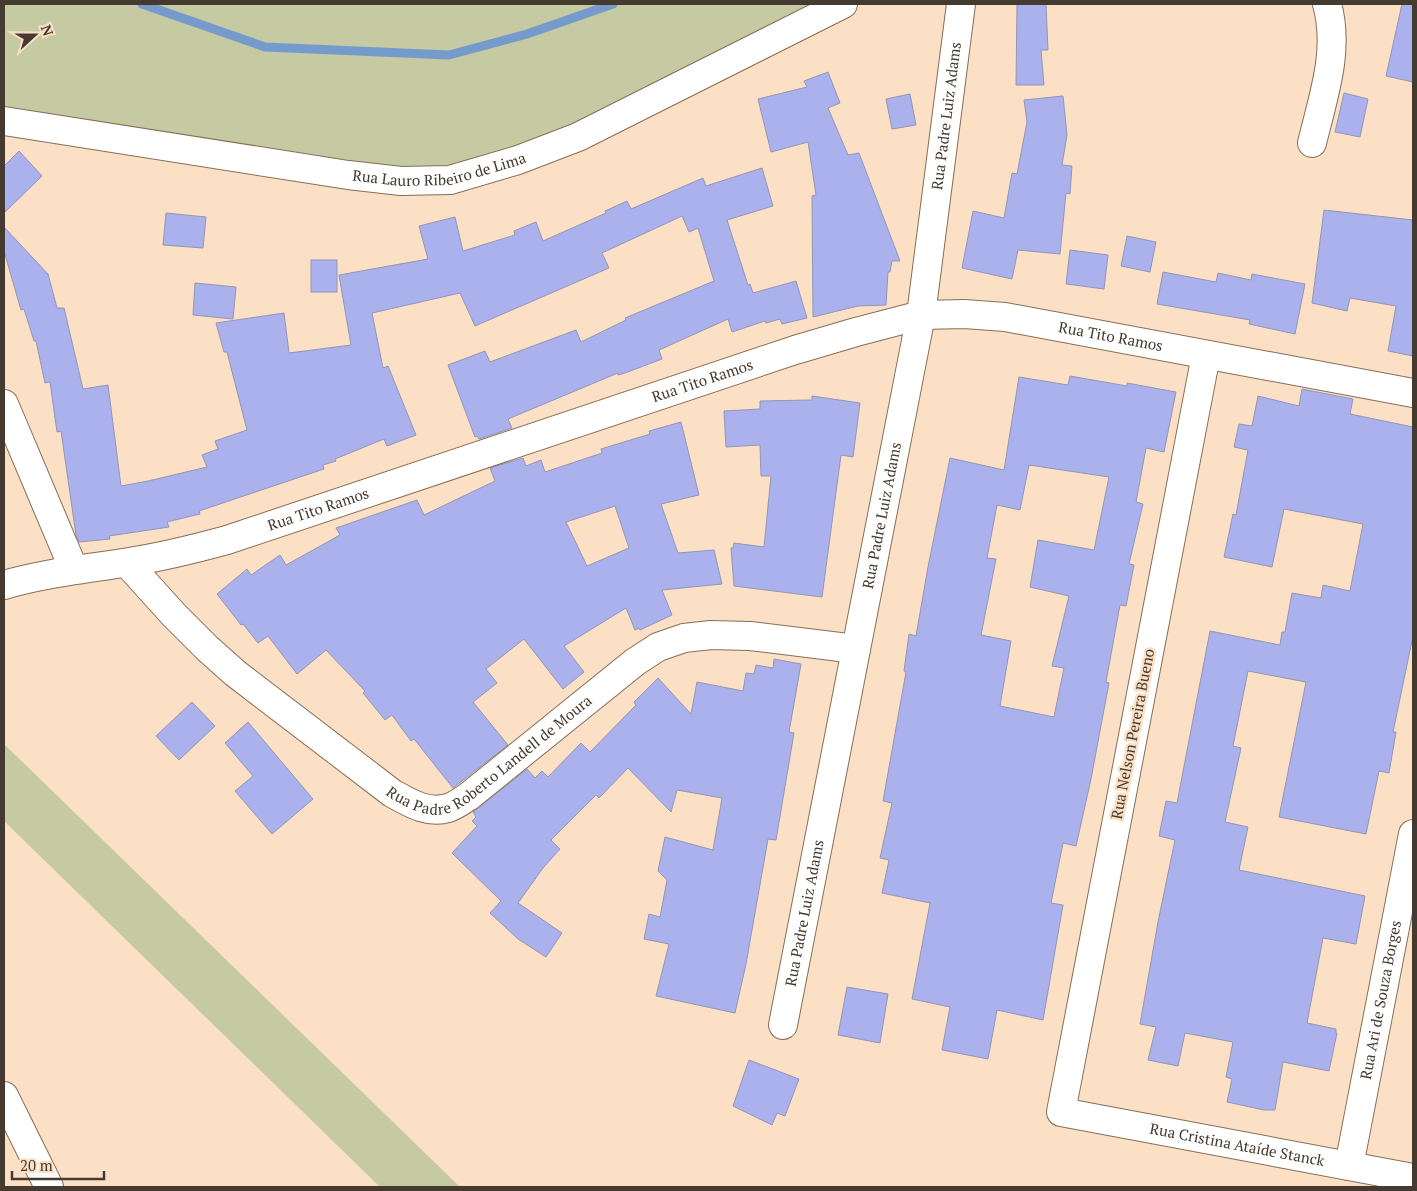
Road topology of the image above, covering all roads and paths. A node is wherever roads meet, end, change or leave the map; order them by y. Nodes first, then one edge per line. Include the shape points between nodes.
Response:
1 (843, 4) edge
2 (961, 4) edge
3 (1327, 4) edge
4 (4, 121) edge
5 (1312, 143) dead end
6 (920, 315) junction
7 (1206, 355) junction
8 (1413, 393) edge
9 (4, 404) edge
10 (127, 563) junction
11 (74, 570) junction
12 (4, 585) edge
13 (856, 649) junction
14 (1413, 834) edge
15 (783, 1025) dead end
16 (4, 1096) edge
17 (1061, 1112) joint
18 (1349, 1166) junction
19 (1413, 1178) edge
20 (49, 1187) edge

1 - 4 street, Rua Lauro Ribeiro de Lima via 578,137 518,160 450,180 401,181 348,175
2 - 6 street, Rua Padre Luiz Adams
3 - 5 street via 1332,43 1330,66
6 - 7 street, Rua Tito Ramos via 1005,317
6 - 10 street, Rua Tito Ramos via 795,350 226,540
6 - 13 street, Rua Padre Luiz Adams
7 - 8 street, Rua Tito Ramos
7 - 17 street, Rua Nelson Pereira Bueno
9 - 11 street
10 - 11 street, Rua Tito Ramos
10 - 13 street, Rua Padre Roberto Landell de Moura via 174,615 235,673 392,793 428,810 450,808 469,796 658,647 684,638 711,634
11 - 12 street, Rua Tito Ramos
13 - 15 street, Rua Padre Luiz Adams
14 - 18 street, Rua Ari de Souza Borges
16 - 20 street
17 - 18 street, Rua Cristina Ataíde Stanck
18 - 19 street, Rua Cristina Ataíde Stanck

